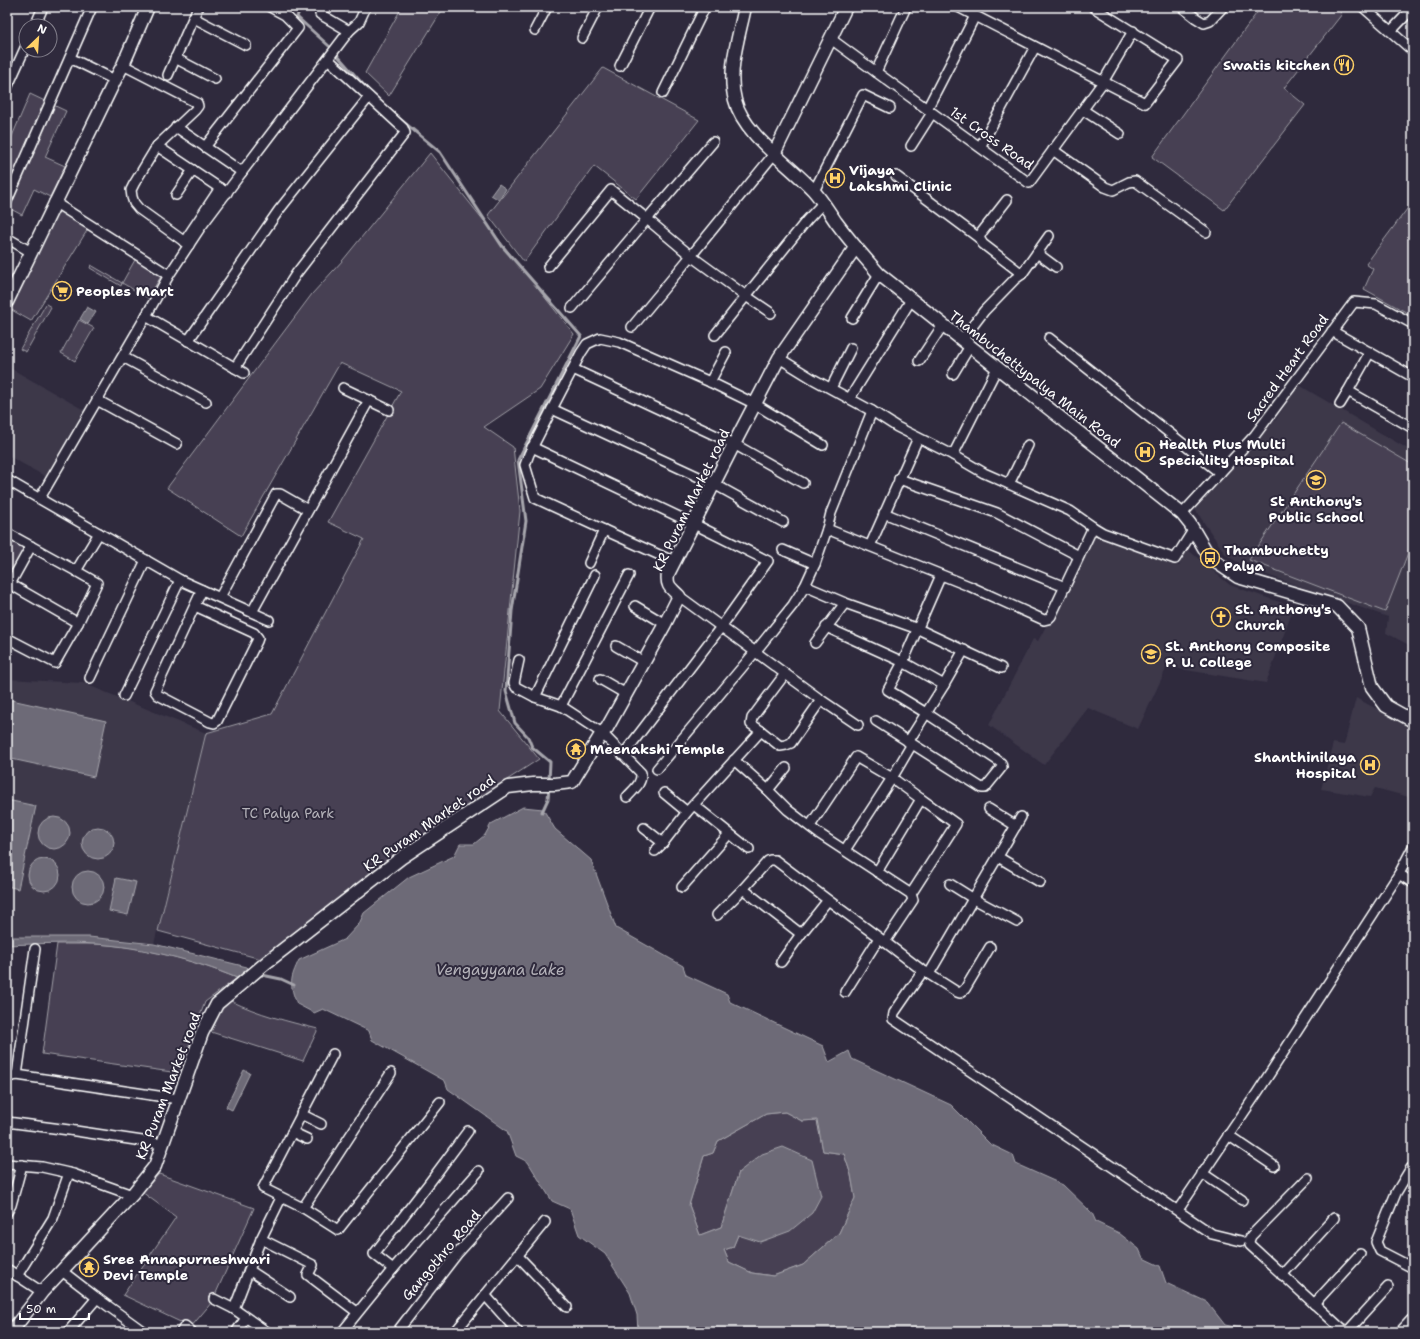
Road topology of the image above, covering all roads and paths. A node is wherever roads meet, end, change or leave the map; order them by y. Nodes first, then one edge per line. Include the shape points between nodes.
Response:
1 (44, 7) edge
2 (92, 7) edge
3 (148, 7) edge
4 (198, 7) edge
5 (270, 7) edge
6 (366, 7) edge
7 (547, 7) edge
8 (598, 7) edge
9 (650, 7) edge
10 (705, 7) edge
11 (745, 7) edge
12 (846, 7) edge
13 (906, 7) edge
14 (958, 7) edge
15 (1093, 7) edge
16 (1182, 7) edge
17 (1223, 7) edge
18 (1363, 7) edge
19 (1413, 8) edge
20 (287, 11) edge
21 (320, 14) dead end
22 (975, 16) junction
23 (39, 18) edge
24 (194, 18) junction
25 (535, 30) dead end
26 (1133, 31) junction
27 (1390, 31) junction
28 (349, 32) junction
29 (582, 38) dead end
30 (831, 39) junction
31 (246, 45) dead end
32 (1036, 47) junction
33 (1413, 51) edge
34 (21, 58) edge
35 (70, 58) junction
36 (175, 58) junction
37 (328, 59) junction
38 (123, 66) junction
39 (620, 66) dead end
40 (876, 72) junction
41 (168, 75) dead end
42 (215, 79) dead end
43 (114, 80) junction
44 (1103, 82) junction
45 (7, 88) edge
46 (663, 94) dead end
47 (369, 97) junction
48 (890, 108) dead end
49 (1082, 110) junction
50 (929, 111) junction
51 (176, 127) junction
52 (1120, 134) dead end
53 (712, 142) dead end
54 (157, 146) junction
55 (911, 146) dead end
56 (205, 147) junction
57 (980, 147) junction
58 (1053, 150) junction
59 (774, 154) junction
60 (193, 170) junction
61 (242, 172) junction
62 (896, 176) dead end
63 (224, 191) junction
64 (814, 191) junction
65 (176, 195) dead end
66 (1007, 200) dead end
67 (7, 201) edge
68 (54, 202) junction
69 (823, 203) junction
70 (646, 219) junction
71 (1206, 232) dead end
72 (1049, 236) dead end
73 (7, 238) edge
74 (979, 238) junction
75 (187, 243) junction
76 (855, 248) junction
77 (31, 252) junction
78 (1036, 253) junction
79 (691, 256) junction
80 (548, 267) dead end
81 (1056, 267) dead end
82 (879, 274) junction
83 (1022, 274) junction
84 (169, 275) junction
85 (746, 296) junction
86 (911, 300) junction
87 (7, 302) edge
88 (572, 308) dead end
89 (771, 313) dead end
90 (146, 316) junction
91 (852, 318) dead end
92 (1413, 324) edge
93 (943, 325) junction
94 (632, 327) dead end
95 (1332, 330) junction
96 (716, 335) dead end
97 (1049, 338) dead end
98 (188, 341) junction
99 (966, 343) junction
100 (851, 348) dead end
101 (726, 352) dead end
102 (1370, 352) junction
103 (123, 357) junction
104 (780, 358) junction
105 (919, 361) dead end
106 (235, 368) junction
107 (573, 368) junction
108 (997, 368) junction
109 (244, 373) dead end
110 (953, 374) dead end
111 (1413, 377) edge
112 (710, 382) junction
113 (343, 388) dead end
114 (831, 388) junction
115 (1348, 391) junction
116 (850, 398) junction
117 (97, 400) junction
118 (368, 400) junction
119 (206, 402) dead end
120 (755, 404) junction
121 (1340, 404) dead end
122 (552, 409) junction
123 (389, 410) dead end
124 (872, 411) junction
125 (1413, 428) edge
126 (918, 438) junction
127 (177, 444) dead end
128 (734, 444) junction
129 (823, 445) dead end
130 (1028, 445) dead end
131 (532, 447) junction
132 (953, 455) junction
133 (1220, 473) junction
134 (899, 479) junction
135 (7, 480) edge
136 (803, 483) dead end
137 (714, 484) junction
138 (1009, 484) junction
139 (40, 498) junction
140 (308, 510) junction
141 (884, 513) junction
142 (1182, 514) junction
143 (784, 522) dead end
144 (694, 524) junction
145 (1093, 527) junction
146 (827, 529) junction
147 (1194, 529) junction
148 (604, 530) junction
149 (7, 533) edge
150 (99, 533) junction
151 (31, 546) junction
152 (870, 546) junction
153 (783, 550) dead end
154 (1079, 556) junction
155 (146, 560) junction
156 (589, 562) dead end
157 (675, 562) junction
158 (815, 564) junction
159 (76, 571) junction
160 (595, 575) dead end
161 (629, 575) dead end
162 (941, 575) junction
163 (180, 580) junction
164 (805, 586) junction
165 (9, 587) edge
166 (1065, 587) junction
167 (202, 590) junction
168 (679, 596) junction
169 (220, 597) junction
170 (845, 603) junction
171 (195, 606) junction
172 (635, 606) dead end
173 (252, 612) junction
174 (269, 620) dead end
175 (78, 623) junction
176 (665, 624) junction
177 (721, 626) junction
178 (826, 627) junction
179 (918, 629) junction
180 (7, 638) edge
181 (815, 643) dead end
182 (616, 646) dead end
183 (964, 650) junction
184 (755, 652) junction
185 (519, 660) dead end
186 (644, 662) junction
187 (903, 662) junction
188 (1001, 668) dead end
189 (785, 674) junction
190 (90, 678) dead end
191 (600, 679) dead end
192 (944, 685) junction
193 (626, 694) junction
194 (124, 696) dead end
195 (535, 698) junction
196 (821, 700) junction
197 (561, 706) junction
198 (926, 713) junction
199 (876, 721) dead end
200 (1413, 721) edge
201 (858, 725) dead end
202 (761, 731) junction
203 (602, 733) junction
204 (910, 743) junction
205 (623, 755) junction
206 (734, 760) junction
207 (786, 768) dead end
208 (657, 769) dead end
209 (892, 778) junction
210 (768, 790) junction
211 (664, 794) dead end
212 (627, 797) dead end
213 (921, 799) junction
214 (694, 805) junction
215 (989, 809) dead end
216 (687, 812) junction
217 (1021, 817) dead end
218 (810, 826) junction
219 (1016, 826) junction
220 (644, 828) dead end
221 (729, 834) junction
222 (663, 842) junction
223 (1413, 847) edge
224 (749, 849) dead end
225 (844, 850) junction
226 (655, 851) dead end
227 (998, 857) junction
228 (877, 872) junction
229 (1399, 874) junction
230 (1040, 882) dead end
231 (1413, 883) edge
232 (950, 884) dead end
233 (682, 887) dead end
234 (743, 889) junction
235 (911, 894) junction
236 (974, 899) junction
237 (828, 900) junction
238 (717, 915) dead end
239 (1018, 922) dead end
240 (801, 934) junction
241 (882, 940) junction
242 (990, 948) dead end
243 (34, 949) dead end
244 (782, 962) dead end
245 (926, 972) junction
246 (845, 992) dead end
247 (333, 1054) dead end
248 (391, 1073) dead end
249 (17, 1075) junction
250 (7, 1077) edge
251 (178, 1099) junction
252 (440, 1102) dead end
253 (301, 1114) junction
254 (7, 1122) edge
255 (321, 1124) dead end
256 (468, 1131) dead end
257 (292, 1132) junction
258 (1228, 1135) junction
259 (307, 1139) dead end
260 (162, 1144) junction
261 (7, 1164) edge
262 (22, 1165) junction
263 (1274, 1166) dead end
264 (1413, 1166) edge
265 (479, 1170) dead end
266 (69, 1173) junction
267 (1202, 1173) junction
268 (1308, 1178) dead end
269 (132, 1195) junction
270 (282, 1198) junction
271 (508, 1198) dead end
272 (1242, 1200) dead end
273 (303, 1208) junction
274 (1178, 1210) junction
275 (7, 1212) edge
276 (1334, 1218) dead end
277 (544, 1222) dead end
278 (261, 1239) junction
279 (1241, 1241) dead end
280 (1360, 1254) dead end
281 (517, 1255) junction
282 (1413, 1268) edge
283 (7, 1269) edge
284 (393, 1269) junction
285 (249, 1270) junction
286 (62, 1271) junction
287 (1282, 1275) junction
288 (17, 1276) junction
289 (1388, 1287) dead end
290 (42, 1292) junction
291 (485, 1295) junction
292 (290, 1297) dead end
293 (97, 1298) junction
294 (214, 1298) dead end
295 (1314, 1304) junction
296 (567, 1307) dead end
297 (234, 1309) junction
298 (357, 1312) junction
299 (246, 1318) junction
300 (1411, 1320) dead end
301 (460, 1330) edge
302 (11, 1332) edge
303 (69, 1332) edge
304 (144, 1332) edge
305 (181, 1332) edge
306 (192, 1332) edge
307 (236, 1332) edge
308 (267, 1332) edge
309 (342, 1332) edge
310 (397, 1332) edge
311 (518, 1332) edge
312 (1346, 1332) edge
313 (1400, 1332) edge

1 - 23 street
2 - 35 street
3 - 38 street
4 - 24 street
5 - 20 street
6 - 28 street
7 - 25 street
8 - 29 street
9 - 39 street
10 - 46 street
11 - 59 street, Thambuchettypalya Main Road via 733,64 733,92 745,120
12 - 30 street
13 - 40 street
14 - 22 street
15 - 26 street
16 - 17 street via 1204,23 1210,21
18 - 27 street
19 - 27 street
20 - 56 street via 298,28
21 - 28 street
22 - 32 street
22 - 50 street
24 - 31 street
24 - 36 street
26 - 44 street, 1st Cross Road
26 - 44 street via 1178,60 1145,103
27 - 33 street
28 - 37 street
30 - 40 street, 1st Cross Road
30 - 59 street
32 - 44 street
32 - 57 street
34 - 45 street
35 - 43 street
35 - 67 street
36 - 41 street
36 - 42 street
37 - 47 street
37 - 61 street
38 - 43 street
38 - 51 street via 197,103 195,110
40 - 50 street, 1st Cross Road
43 - 68 street
44 - 49 street, 1st Cross Road
47 - 98 street via 279,210
47 - 106 street via 403,128 404,136 296,274
48 - 64 street via 863,95
49 - 52 street
49 - 58 street, 1st Cross Road
50 - 55 street
50 - 57 street, 1st Cross Road
51 - 54 street
51 - 56 street
53 - 70 street
54 - 60 street
54 - 75 street via 131,190 132,197 139,209
56 - 61 street
57 - 58 street, 1st Cross Road via 1029,183
58 - 71 street via 1105,187 1113,190 1135,181
59 - 64 street, Thambuchettypalya Main Road
59 - 79 street
60 - 63 street
60 - 65 street
61 - 63 street
62 - 74 street
63 - 75 street
64 - 69 street, Thambuchettypalya Main Road
66 - 74 street
68 - 77 street
68 - 84 street
69 - 76 street, Thambuchettypalya Main Road
69 - 85 street
70 - 79 street
70 - 80 street via 611,190
70 - 88 street
72 - 78 street
73 - 77 street
74 - 83 street via 983,244
75 - 84 street
76 - 82 street, Thambuchettypalya Main Road
76 - 104 street, KR Puram Market road
77 - 87 street
78 - 81 street
78 - 83 street
79 - 85 street
79 - 94 street
82 - 86 street, Thambuchettypalya Main Road
82 - 91 street
83 - 99 street via 984,311
84 - 90 street
85 - 89 street
85 - 96 street
86 - 93 street, Thambuchettypalya Main Road
86 - 116 street
90 - 98 street
90 - 103 street
92 - 95 street, Sacred Heart Road via 1376,304 1354,302
93 - 99 street, Thambuchettypalya Main Road
93 - 105 street
95 - 102 street
95 - 133 street, Sacred Heart Road via 1255,435
97 - 133 street
98 - 106 street
99 - 108 street, Thambuchettypalya Main Road
99 - 110 street
100 - 114 street
101 - 112 street
102 - 111 street
102 - 115 street
103 - 117 street
103 - 119 street
104 - 114 street
104 - 120 street, KR Puram Market road
106 - 109 street
107 - 112 street via 587,344 600,338 619,342
107 - 122 street
107 - 128 street
108 - 132 street
108 - 142 street, Thambuchettypalya Main Road
112 - 120 street
113 - 118 street
114 - 116 street
115 - 121 street
115 - 125 street
116 - 124 street
117 - 127 street
117 - 139 street
118 - 123 street
118 - 140 street
120 - 128 street, KR Puram Market road
120 - 129 street
122 - 131 street
122 - 137 street
124 - 126 street
124 - 146 street
126 - 132 street
126 - 134 street
128 - 136 street
128 - 137 street, KR Puram Market road
130 - 138 street
131 - 144 street
131 - 148 street via 525,465 535,498
132 - 138 street
133 - 142 street, Sacred Heart Road
134 - 141 street
134 - 154 street via 997,513
135 - 139 street
137 - 143 street
137 - 144 street, KR Puram Market road
138 - 145 street via 1070,511
139 - 150 street
140 - 169 street via 276,494
140 - 173 street
141 - 152 street
141 - 166 street
142 - 147 street, Thambuchettypalya Main Road
144 - 157 street, KR Puram Market road
144 - 177 street via 768,561
145 - 147 street via 1175,559
145 - 154 street
146 - 152 street
146 - 158 street
147 - 200 street, Thambuchettypalya Main Road via 1210,558 1238,577 1337,606 1358,628 1372,687 1386,706
148 - 156 street
148 - 157 street
149 - 151 street
150 - 155 street
150 - 159 street
151 - 159 street
151 - 165 street
152 - 162 street
153 - 158 street
154 - 166 street
155 - 163 street
155 - 190 street
157 - 168 street, KR Puram Market road via 667,580 668,586
158 - 164 street
159 - 175 street via 97,583
160 - 195 street
161 - 197 street
162 - 166 street via 1044,620 1051,616
162 - 179 street
163 - 167 street
163 - 194 street
164 - 170 street
164 - 184 street
165 - 175 street
167 - 169 street
167 - 171 street
168 - 176 street, KR Puram Market road
168 - 177 street
169 - 173 street
170 - 178 street
170 - 179 street
171 - 171 street via 156,693 214,723 258,638 254,633
172 - 176 street
173 - 174 street
175 - 180 street via 55,663
176 - 186 street, KR Puram Market road
177 - 184 street
177 - 205 street
178 - 181 street
178 - 187 street
179 - 183 street
179 - 187 street
182 - 186 street
183 - 188 street
183 - 192 street
184 - 189 street
184 - 208 street
185 - 195 street via 514,683 516,687
186 - 193 street, KR Puram Market road
187 - 192 street
187 - 198 street via 888,690
189 - 196 street
189 - 202 street via 752,718 751,724
191 - 193 street
192 - 198 street
193 - 203 street, KR Puram Market road
195 - 197 street
196 - 201 street
196 - 202 street via 791,742 786,745 780,746
197 - 203 street
198 - 204 street
198 - 204 street via 997,760 1002,767 985,788 982,788
199 - 204 street
202 - 206 street
203 - 205 street
203 - 251 street, KR Puram Market road via 572,782 508,787 401,858 217,1004 202,1032
204 - 209 street
205 - 212 street via 641,773 642,778
206 - 210 street
206 - 214 street
207 - 210 street
209 - 213 street
209 - 218 street via 856,756
209 - 225 street
210 - 218 street via 788,810
211 - 216 street
213 - 228 street
213 - 235 street via 956,824
214 - 216 street
214 - 221 street
215 - 219 street
216 - 222 street
217 - 219 street
218 - 225 street
219 - 227 street
220 - 222 street
221 - 224 street
221 - 233 street
222 - 226 street
223 - 229 street
225 - 228 street
227 - 230 street
227 - 236 street
228 - 235 street
229 - 231 street
229 - 258 street
232 - 236 street
234 - 237 street via 766,863 776,860
234 - 238 street
234 - 240 street
235 - 241 street via 913,900
236 - 239 street
236 - 245 street
237 - 240 street
237 - 241 street
240 - 244 street
241 - 245 street
241 - 246 street
242 - 245 street via 960,993
243 - 249 street
245 - 274 street via 894,1013 893,1019
247 - 253 street
248 - 273 street
249 - 250 street
249 - 251 street
251 - 260 street, KR Puram Market road
252 - 273 street via 338,1230
253 - 255 street
253 - 257 street
254 - 260 street
256 - 284 street via 374,1254
257 - 259 street
257 - 270 street via 263,1188
258 - 263 street
258 - 267 street
260 - 269 street, KR Puram Market road via 155,1166
261 - 262 street
262 - 266 street
262 - 275 street
264 - 282 street via 1396,1193 1376,1242 1380,1251
265 - 284 street
266 - 269 street
266 - 288 street via 53,1218
267 - 272 street
267 - 274 street
268 - 287 street via 1249,1241 1256,1252
269 - 286 street, KR Puram Market road
270 - 273 street
270 - 278 street
271 - 310 street, Gangothro Road via 457,1254
274 - 279 street via 1212,1234
276 - 287 street
277 - 281 street
278 - 285 street
278 - 298 street via 313,1265 308,1275
280 - 295 street
281 - 291 street
281 - 296 street
283 - 288 street
284 - 298 street
285 - 292 street
285 - 297 street
286 - 290 street, KR Puram Market road
286 - 293 street
287 - 295 street
288 - 290 street
289 - 312 street
290 - 302 street, KR Puram Market road
291 - 301 street
291 - 311 street
293 - 303 street
293 - 304 street
294 - 297 street
295 - 312 street
297 - 299 street
298 - 309 street
299 - 307 street
299 - 308 street
300 - 313 street
305 - 306 street via 185,1326

